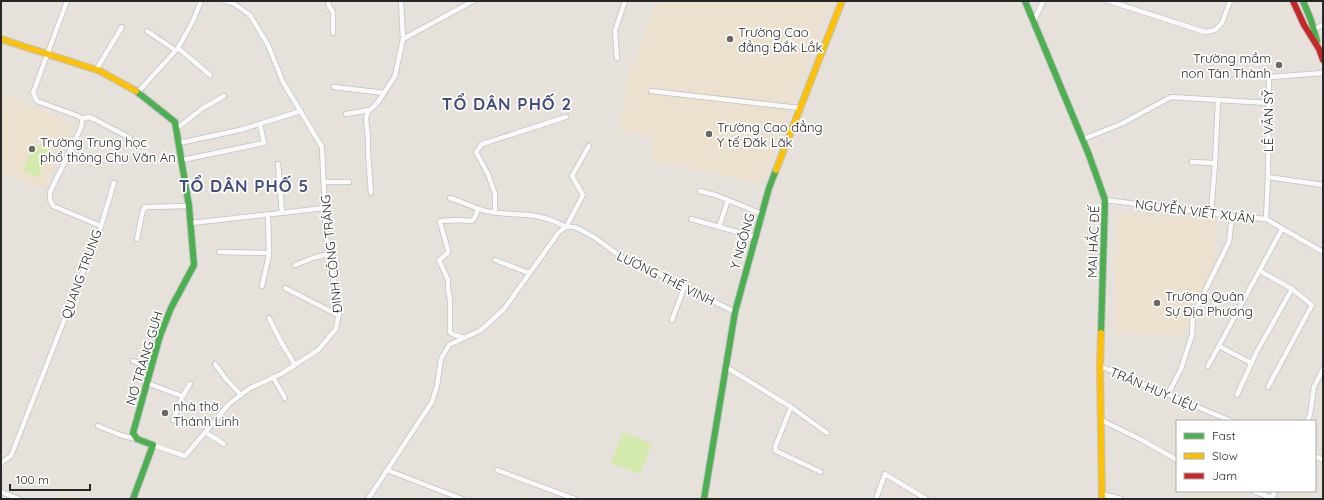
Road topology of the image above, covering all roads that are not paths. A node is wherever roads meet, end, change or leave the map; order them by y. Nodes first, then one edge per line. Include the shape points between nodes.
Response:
1 (68, 1) edge
2 (201, 1) edge
3 (226, 1) edge
4 (240, 1) edge
5 (328, 1) edge
6 (401, 1) edge
7 (473, 1) edge
8 (625, 1) edge
9 (842, 1) edge
10 (1025, 1) edge
11 (1043, 1) edge
12 (1109, 1) edge
13 (1230, 1) edge
14 (1293, 1) edge
15 (1303, 1) edge
16 (233, 2) junction
17 (1119, 2) edge
18 (1034, 22) junction
19 (1323, 25) edge
20 (122, 27) dead end
21 (1314, 29) junction
22 (147, 31) dead end
23 (333, 33) dead end
24 (1, 39) edge
25 (403, 39) junction
26 (176, 49) junction
27 (1319, 49) junction
28 (47, 55) junction
29 (617, 58) dead end
30 (1323, 60) edge
31 (96, 70) junction
32 (1323, 73) edge
33 (210, 75) dead end
34 (334, 87) dead end
35 (651, 91) dead end
36 (138, 92) junction
37 (384, 93) junction
38 (224, 96) dead end
39 (1218, 100) junction
40 (1268, 103) junction
41 (800, 108) junction
42 (368, 110) junction
43 (301, 111) junction
44 (346, 114) dead end
45 (566, 116) dead end
46 (82, 119) junction
47 (260, 124) junction
48 (176, 128) junction
49 (130, 138) dead end
50 (1083, 139) junction
51 (179, 143) junction
52 (589, 146) dead end
53 (182, 160) junction
54 (1192, 162) dead end
55 (1215, 163) junction
56 (278, 164) dead end
57 (1268, 177) junction
58 (324, 182) junction
59 (349, 182) dead end
60 (114, 183) dead end
61 (1323, 185) edge
62 (700, 191) dead end
63 (371, 192) dead end
64 (450, 198) dead end
65 (728, 200) junction
66 (1105, 200) junction
67 (189, 206) junction
68 (325, 208) junction
69 (478, 209) junction
70 (495, 212) junction
71 (282, 213) junction
72 (1211, 213) junction
73 (762, 214) junction
74 (268, 215) junction
75 (1232, 216) junction
76 (691, 218) dead end
77 (1266, 219) junction
78 (190, 223) junction
79 (101, 226) junction
80 (566, 227) junction
81 (719, 227) junction
82 (1282, 229) junction
83 (755, 237) junction
84 (137, 239) dead end
85 (219, 252) dead end
86 (1323, 252) edge
87 (269, 253) junction
88 (329, 254) junction
89 (495, 260) dead end
90 (295, 265) dead end
91 (1260, 271) junction
92 (529, 273) junction
93 (262, 286) dead end
94 (285, 288) dead end
95 (684, 288) junction
96 (1292, 289) junction
97 (735, 312) junction
98 (338, 315) junction
99 (269, 318) dead end
100 (672, 320) dead end
101 (464, 338) junction
102 (1219, 346) junction
103 (133, 361) dead end
104 (1251, 363) junction
105 (215, 364) dead end
106 (295, 365) junction
107 (1100, 366) junction
108 (1208, 366) dead end
109 (726, 367) junction
110 (151, 368) junction
111 (1323, 369) edge
112 (273, 377) junction
113 (147, 383) junction
114 (190, 384) dead end
115 (1268, 387) dead end
116 (1168, 394) junction
117 (1237, 394) dead end
118 (241, 395) junction
119 (182, 396) junction
120 (285, 398) dead end
121 (790, 408) junction
122 (173, 420) dead end
123 (1101, 420) junction
124 (1229, 420) edge
125 (1308, 420) edge
126 (98, 426) dead end
127 (205, 432) junction
128 (827, 433) dead end
129 (137, 439) junction
130 (224, 444) dead end
131 (153, 445) junction
132 (1176, 459) edge
133 (1, 463) edge
134 (386, 470) junction
135 (497, 470) dead end
136 (822, 472) dead end
137 (1, 492) edge
138 (1256, 492) edge
139 (1102, 496) edge
140 (19, 499) edge
141 (133, 499) edge
142 (368, 499) edge
143 (462, 499) edge
144 (575, 499) edge
145 (704, 499) edge
146 (876, 499) edge
147 (926, 499) edge
148 (1121, 499) edge
149 (1273, 499) edge

1 - 28 street
2 - 26 street via 194,21
3 - 16 street, ĐINH CÔNG TRÁNG
4 - 16 street
5 - 23 street via 333,12
6 - 25 street
7 - 25 street
8 - 29 street via 615,31
9 - 41 street, Y NGÔNG
10 - 18 street, MAI HẮC ĐẾ
11 - 18 street
12 - 17 street
13 - 17 street via 1222,23 1215,30 1205,32
14 - 27 street
15 - 21 street
16 - 43 street, ĐINH CÔNG TRÁNG via 250,15 268,45 283,82
18 - 50 street, MAI HẮC ĐẾ
19 - 21 street
20 - 31 street
21 - 27 street
22 - 26 street
24 - 28 street, NƠ TRANG GƯH
25 - 37 street via 395,76
26 - 33 street
26 - 36 street
27 - 30 street
28 - 31 street, NƠ TRANG GƯH
28 - 46 street via 33,93 37,101
31 - 36 street, NƠ TRANG GƯH
32 - 40 street, LÊ VĂN SỸ via 1269,77
34 - 37 street
35 - 41 street
36 - 48 street, NƠ TRANG GƯH via 175,122
37 - 42 street
38 - 48 street
39 - 40 street
39 - 50 street via 1171,97 1121,124
39 - 55 street
40 - 57 street, LÊ VĂN SỸ
41 - 73 street, Y NGÔNG via 769,188
42 - 44 street
42 - 63 street via 366,119
43 - 47 street
43 - 58 street, ĐINH CÔNG TRÁNG via 322,147
45 - 70 street via 482,144 476,152 495,194
46 - 49 street via 94,119
46 - 79 street, QUANG TRUNG via 79,132 50,192 50,200 53,206
47 - 51 street
47 - 53 street via 264,143
48 - 51 street, NƠ TRANG GƯH
50 - 66 street, MAI HẮC ĐẾ
51 - 53 street, NƠ TRANG GƯH
52 - 80 street via 572,176 583,195
53 - 67 street, NƠ TRANG GƯH
54 - 55 street
55 - 72 street
56 - 71 street
57 - 61 street
57 - 77 street, LÊ VĂN SỸ
58 - 59 street
58 - 68 street, ĐINH CÔNG TRÁNG
60 - 79 street
62 - 65 street
64 - 69 street, LƯƠNG THẾ VINH
65 - 73 street
65 - 81 street
66 - 72 street, NGUYỄN VIẾT XUÂN
66 - 107 street, MAI HẮC ĐẾ
67 - 78 street, NƠ TRANG GƯH
67 - 84 street via 144,208
68 - 71 street
68 - 88 street, ĐINH CÔNG TRÁNG
69 - 70 street, LƯƠNG THẾ VINH
69 - 101 street via 472,221 440,222 448,250 440,260 448,280 450,332
70 - 80 street, LƯƠNG THẾ VINH via 530,215
71 - 74 street
72 - 75 street, NGUYỄN VIẾT XUÂN
73 - 83 street, Y NGÔNG
74 - 78 street
74 - 87 street
75 - 77 street, NGUYỄN VIẾT XUÂN
75 - 116 street via 1229,242 1193,315 1192,335 1181,369
76 - 81 street
77 - 82 street, NGUYỄN VIẾT XUÂN
78 - 110 street, NƠ TRANG GƯH via 194,265 171,308
79 - 133 street, QUANG TRUNG via 11,456
80 - 92 street via 558,232
80 - 95 street, LƯƠNG THẾ VINH via 582,230 624,259
81 - 83 street
82 - 86 street, NGUYỄN VIẾT XUÂN
82 - 91 street
83 - 97 street, Y NGÔNG
85 - 87 street
87 - 93 street
88 - 90 street
88 - 98 street, ĐINH CÔNG TRÁNG
89 - 92 street
91 - 96 street
91 - 102 street
92 - 101 street via 504,309 481,330
94 - 98 street
95 - 97 street, LƯƠNG THẾ VINH
95 - 100 street
96 - 104 street
96 - 115 street via 1312,305
97 - 109 street, Y NGÔNG
98 - 106 street, ĐINH CÔNG TRÁNG via 336,329 318,350
99 - 106 street
101 - 134 street via 449,345 441,359 432,402
102 - 104 street
102 - 108 street
103 - 110 street
104 - 117 street
105 - 118 street
106 - 112 street, ĐINH CÔNG TRÁNG
107 - 116 street, TRẦN HUY LIỆU
107 - 123 street, MAI HẮC ĐẾ
109 - 121 street
109 - 145 street, Y NGÔNG
110 - 113 street, NƠ TRANG GƯH
111 - 125 street via 1314,387
112 - 118 street, ĐINH CÔNG TRÁNG
112 - 120 street
113 - 119 street
113 - 129 street, NƠ TRANG GƯH via 133,432
114 - 119 street
116 - 124 street, TRẦN HUY LIỆU
118 - 127 street, ĐINH CÔNG TRÁNG via 229,404
119 - 122 street
121 - 128 street
121 - 136 street via 774,447 776,451
123 - 132 street
123 - 139 street, MAI HẮC ĐẾ
126 - 129 street
127 - 130 street
127 - 131 street, ĐINH CÔNG TRÁNG via 185,456
129 - 131 street
131 - 141 street
134 - 142 street
134 - 143 street
135 - 144 street
137 - 140 street
138 - 149 street
139 - 148 street
146 - 147 street via 885,474

